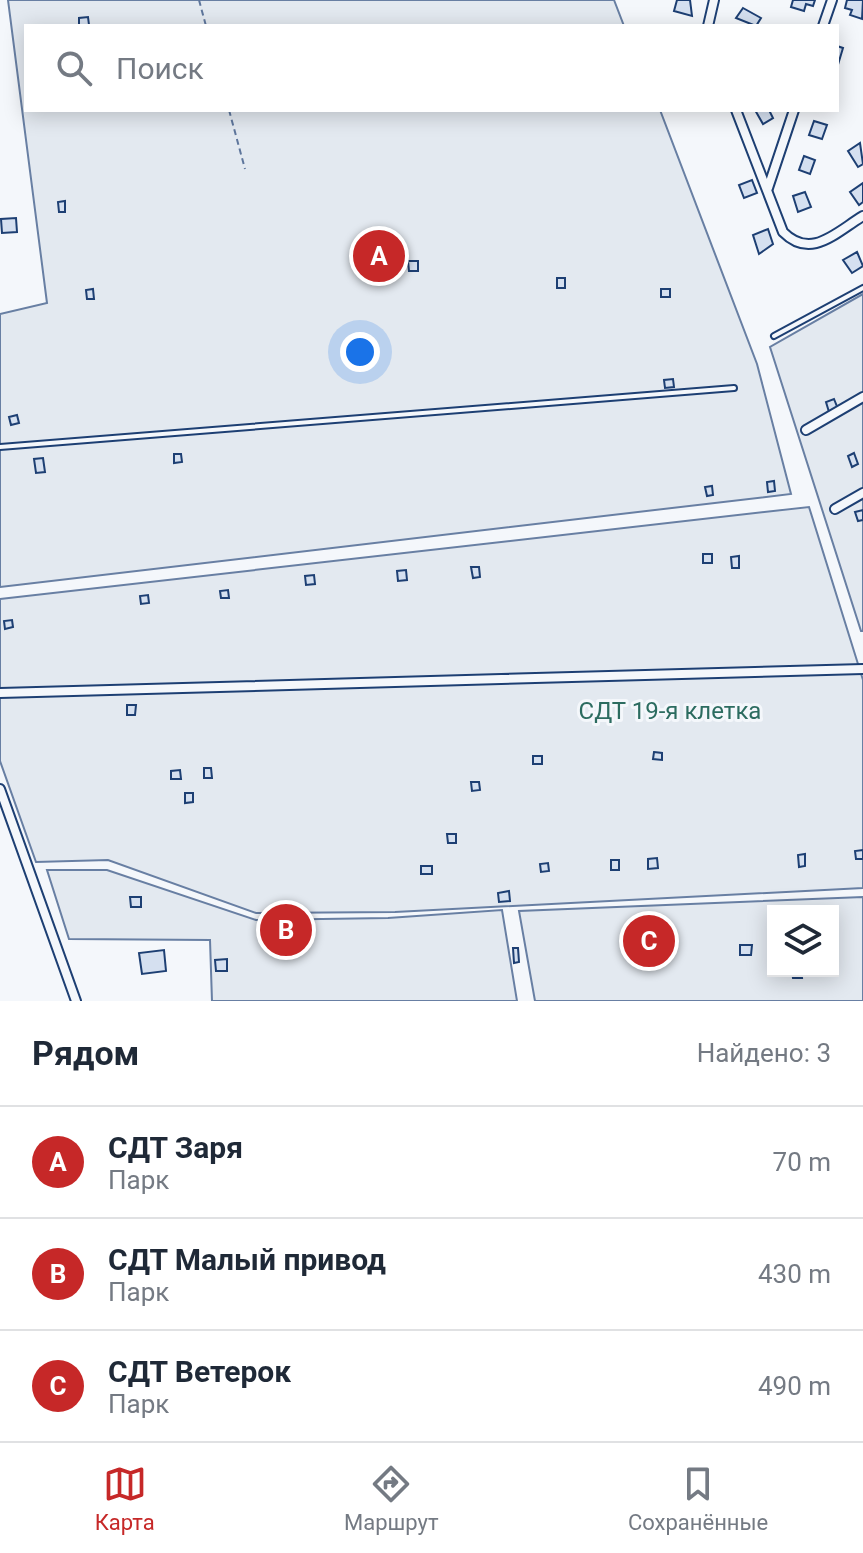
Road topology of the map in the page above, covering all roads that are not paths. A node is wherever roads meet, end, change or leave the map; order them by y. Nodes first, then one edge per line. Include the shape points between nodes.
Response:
1 (714, 0) edge
2 (832, 0) edge
3 (708, 24) edge
4 (824, 24) edge
5 (737, 112) edge
6 (793, 112) edge
7 (768, 188) junction
8 (863, 216) edge
9 (863, 288) edge
10 (774, 336) dead end
11 (734, 388) dead end
12 (863, 397) edge
13 (806, 430) dead end
14 (0, 447) edge
15 (863, 493) edge
16 (835, 509) dead end
17 (863, 669) edge
18 (0, 693) edge
19 (0, 789) edge
20 (76, 1001) edge

1 - 3 street
2 - 4 street
5 - 7 street
6 - 7 street
7 - 8 street via 783,232 803,247
9 - 10 lane
11 - 14 lane
12 - 13 street
15 - 16 street
17 - 18 street
19 - 20 street

